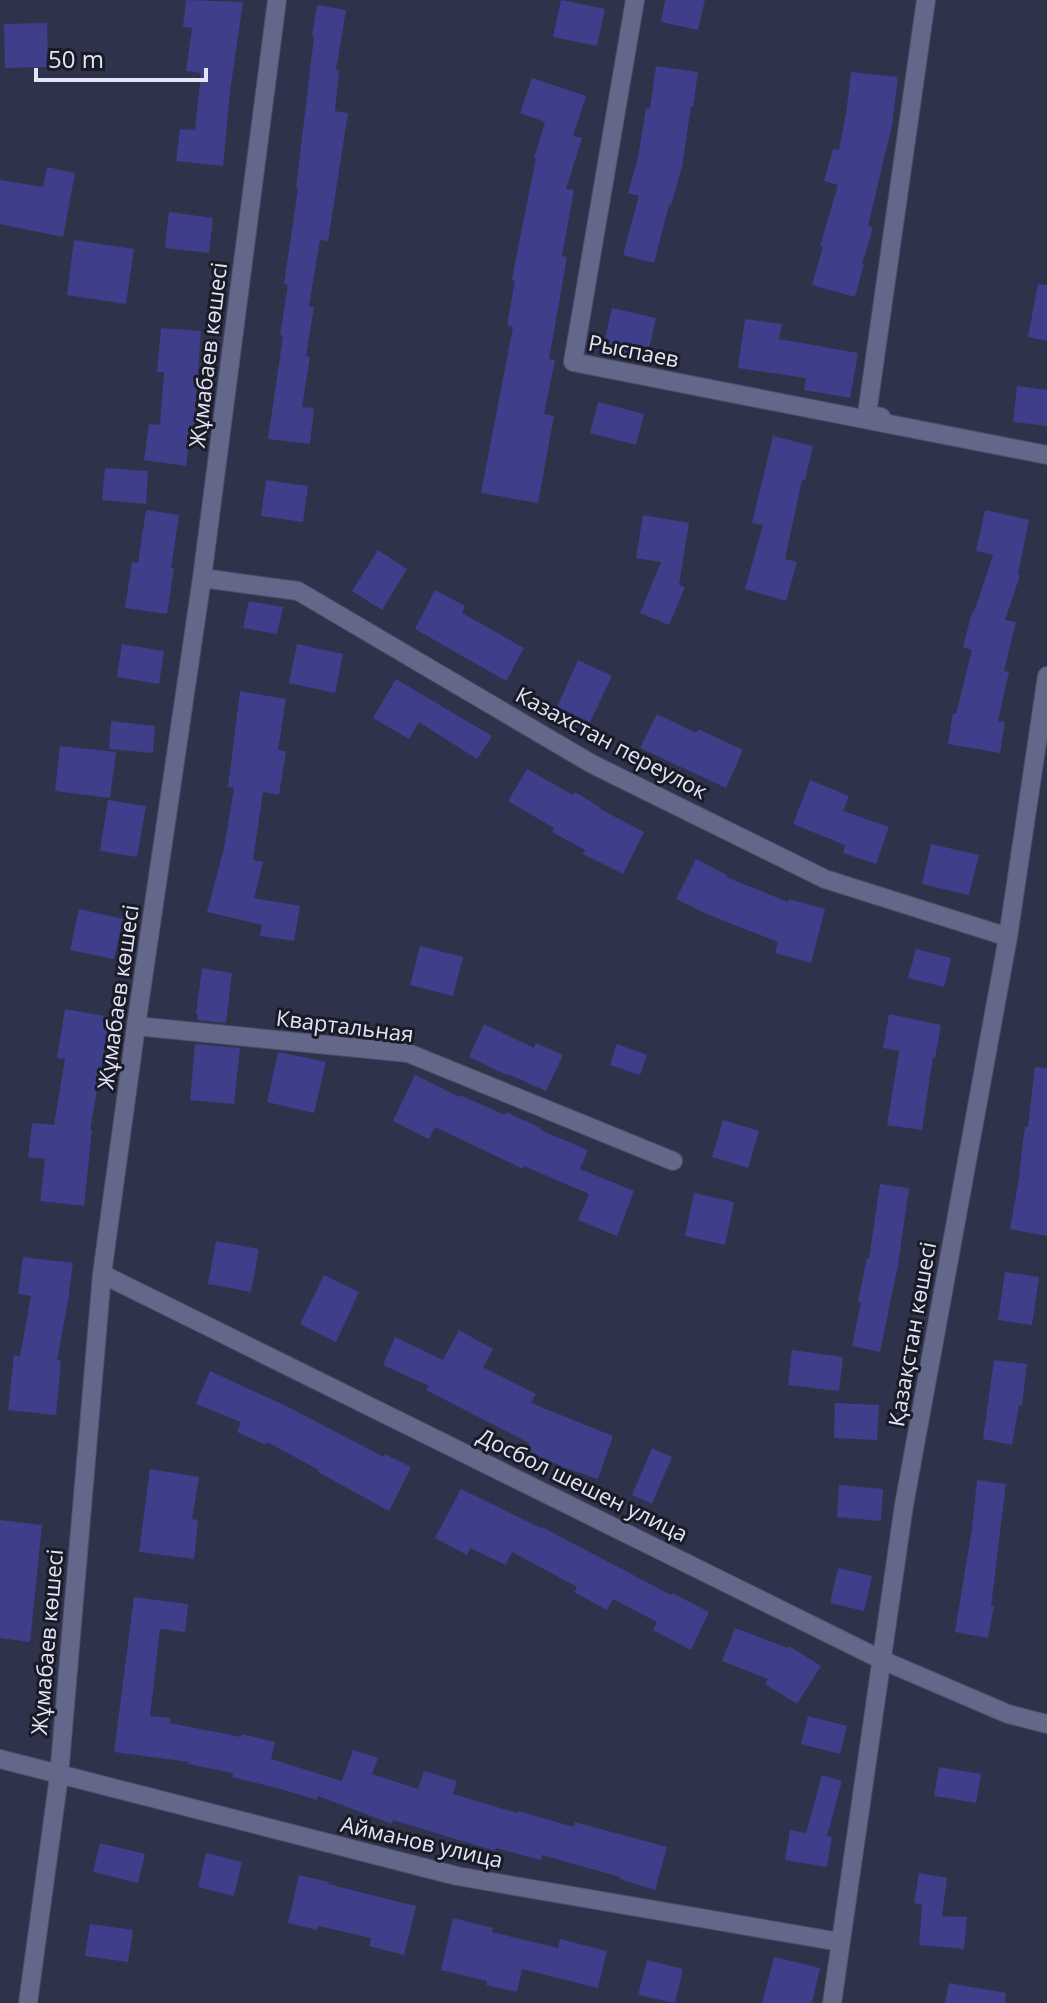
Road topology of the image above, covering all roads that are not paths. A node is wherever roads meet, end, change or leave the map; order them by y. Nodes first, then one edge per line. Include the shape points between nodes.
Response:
1 (277, 0) edge
2 (635, 0) edge
3 (926, 0) edge
4 (1047, 455) edge
5 (202, 578) junction
6 (1047, 676) edge
7 (1008, 937) junction
8 (136, 1026) junction
9 (673, 1161) dead end
10 (102, 1274) junction
11 (882, 1660) junction
12 (1047, 1724) edge
13 (0, 1759) edge
14 (59, 1776) junction
15 (840, 1942) junction
16 (28, 2003) edge
17 (832, 2003) edge

1 - 5 street, Жұмабаев көшесі
2 - 4 street, Рыспаев via 573,362
3 - 4 street, Рыспаев via 867,414
5 - 7 street, Казахстан переулок via 298,591 592,764 825,879
5 - 8 street, Жұмабаев көшесі
6 - 7 street, Қазақстан көшесі
7 - 11 street, Қазақстан көшесі via 904,1505
8 - 9 street, Квартальная via 408,1053
8 - 10 street, Жұмабаев көшесі
10 - 11 street, Досбол шешен улица
10 - 14 street, Жұмабаев көшесі
11 - 12 street, Досбол шешен улица via 1008,1714
11 - 15 street, Қазақстан көшесі
13 - 14 street, Айманов улица
14 - 15 street, Айманов улица via 457,1876
14 - 16 street, Жұмабаев көшесі
15 - 17 street, Қазақстан көшесі

